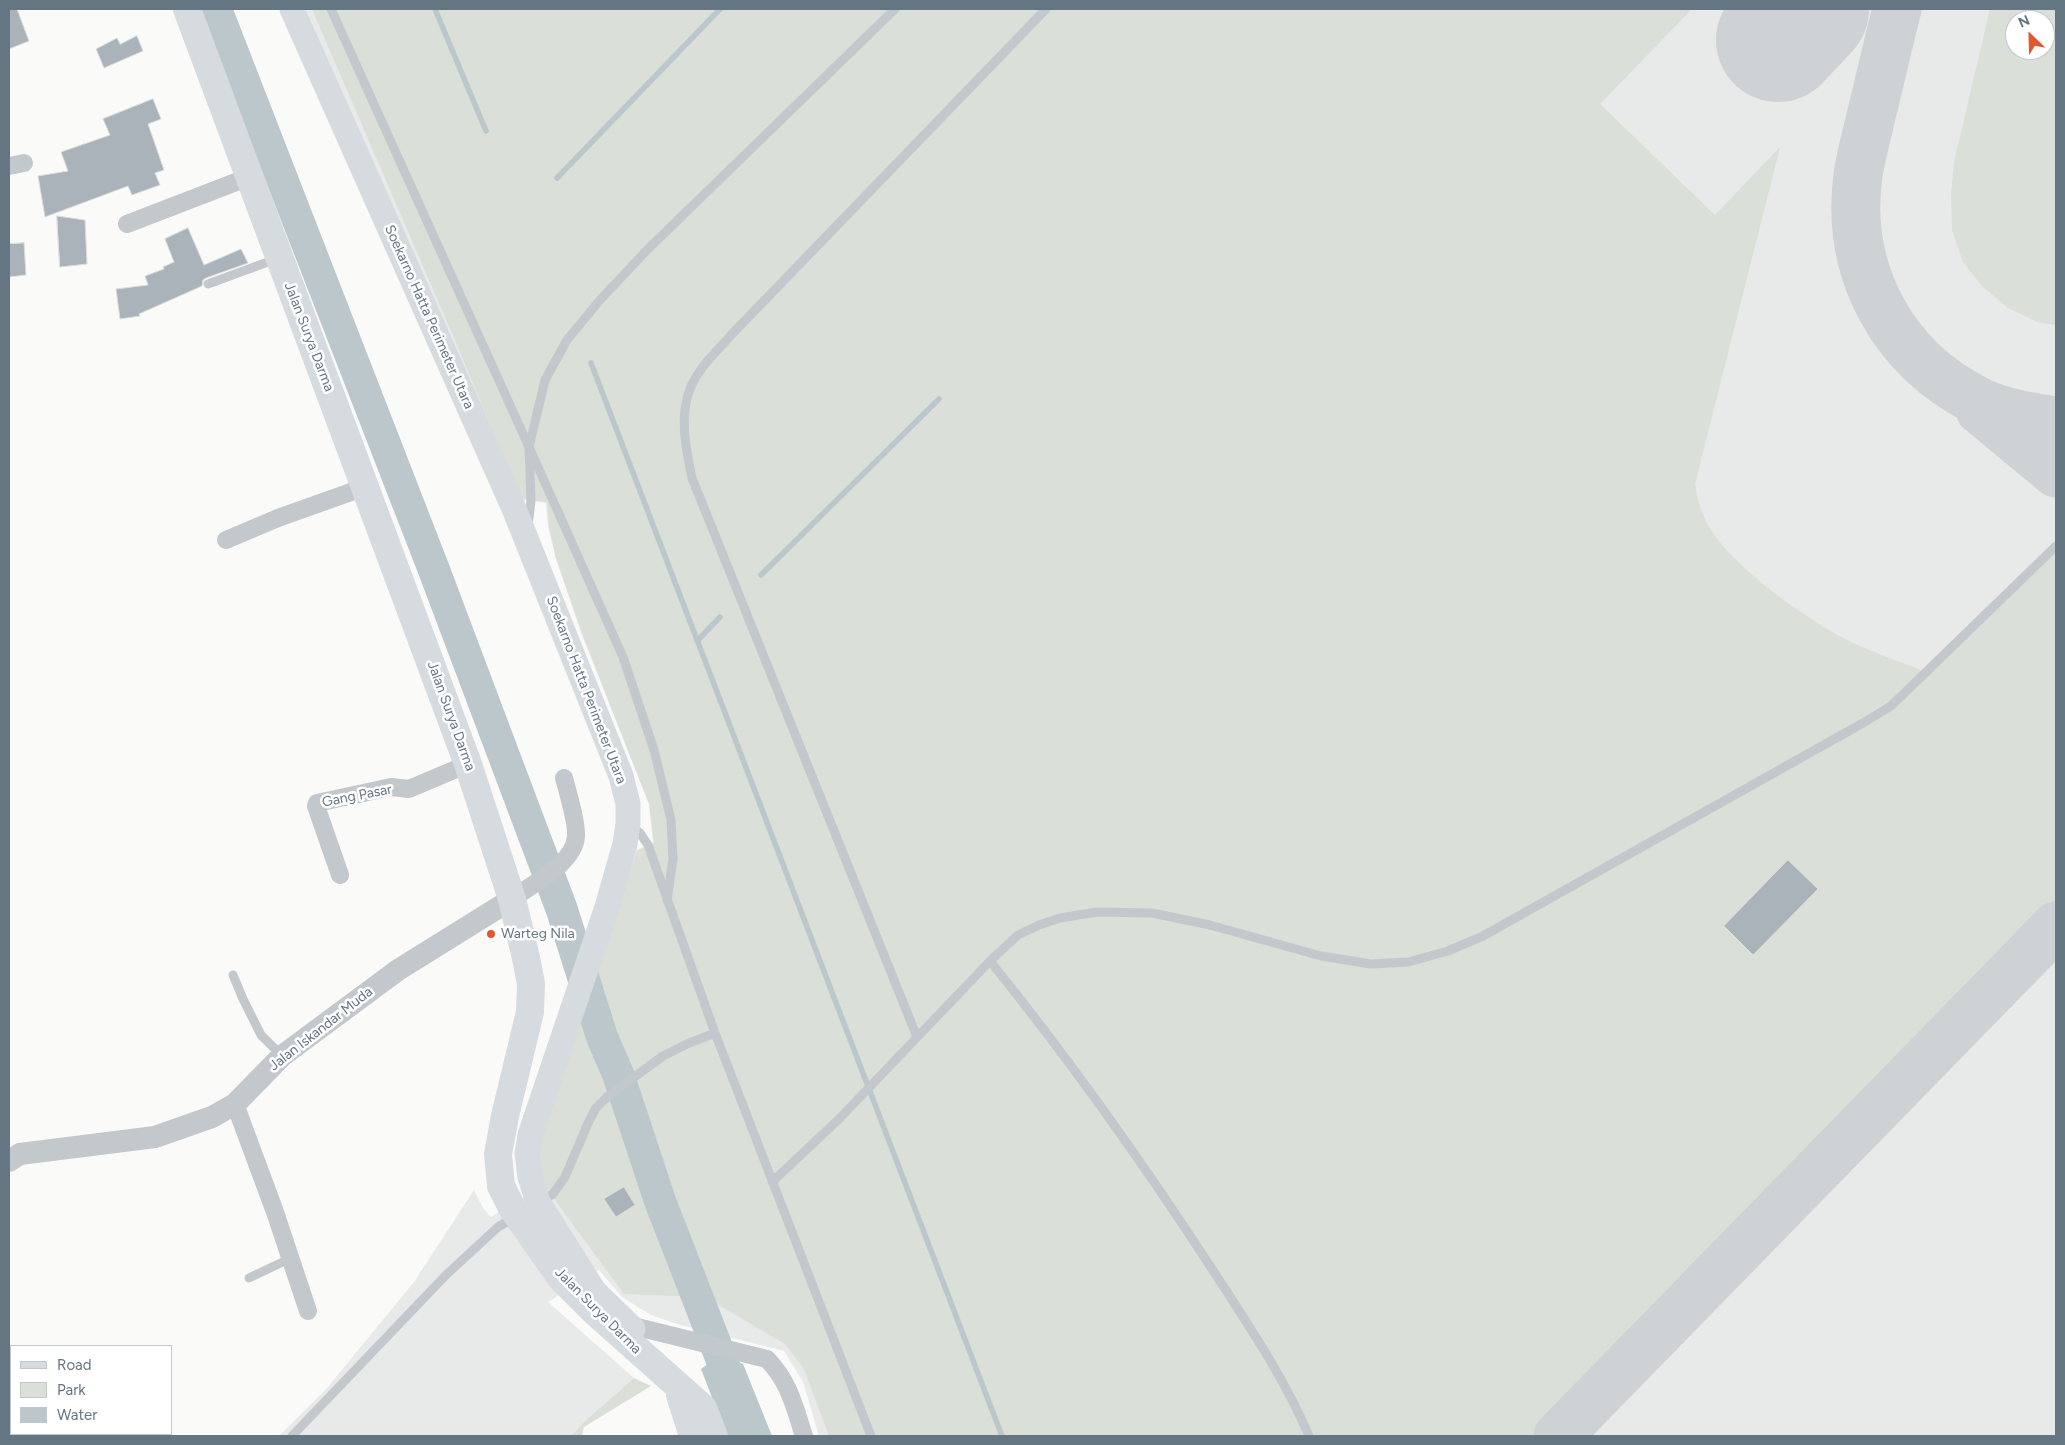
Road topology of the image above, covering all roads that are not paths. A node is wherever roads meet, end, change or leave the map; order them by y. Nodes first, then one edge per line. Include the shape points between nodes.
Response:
1 (187, 9) edge
2 (292, 9) edge
3 (331, 9) edge
4 (896, 9) edge
5 (1046, 9) edge
6 (249, 176) junction
7 (127, 224) dead end
8 (279, 258) junction
9 (208, 284) dead end
10 (529, 447) junction
11 (365, 487) junction
12 (527, 538) junction
13 (226, 540) dead end
14 (2056, 546) edge
15 (468, 764) junction
16 (564, 778) dead end
17 (628, 824) junction
18 (340, 875) dead end
19 (522, 892) junction
20 (667, 900) junction
21 (990, 962) junction
22 (233, 974) dead end
23 (715, 1033) junction
24 (917, 1037) junction
25 (282, 1056) junction
26 (235, 1104) junction
27 (9, 1161) edge
28 (772, 1182) junction
29 (289, 1258) junction
30 (249, 1278) dead end
31 (308, 1312) dead end
32 (629, 1325) junction
33 (677, 1387) junction
34 (292, 1436) edge
35 (693, 1436) edge
36 (714, 1436) edge
37 (804, 1436) edge
38 (872, 1436) edge
39 (1310, 1436) edge

1 - 6 main road, Jalan Surya Darma
2 - 12 main road, Soekarno Hatta Perimeter Utara
3 - 10 lane
4 - 10 lane via 654,243 600,300 567,340 545,380
5 - 24 lane via 733,333 690,389 685,412 685,442 692,478
6 - 7 street
6 - 8 main road, Jalan Surya Darma
8 - 9 lane
8 - 11 main road, Jalan Surya Darma
10 - 12 lane via 531,501
10 - 20 lane via 623,657 654,750 671,820 673,859
11 - 13 street
11 - 15 main road, Jalan Surya Darma
12 - 17 main road, Soekarno Hatta Perimeter Utara via 621,776 628,804
14 - 21 lane via 1891,706 1492,931 1448,951 1408,962 1371,964 1321,956 1210,925 1152,913 1097,912 1039,925 1018,935
15 - 18 street, Gang Pasar via 409,789 391,787 317,803
15 - 19 main road, Jalan Surya Darma
16 - 19 street via 577,834 574,849 559,866
17 - 20 lane via 648,845
17 - 32 main road, Soekarno Hatta Perimeter Utara via 606,907 526,1153 538,1202 594,1291
19 - 25 street, Jalan Iskandar Muda via 398,970
19 - 33 main road, Jalan Surya Darma via 531,984 530,1012 498,1154 501,1186 512,1208 561,1278
20 - 23 lane
21 - 24 lane
21 - 39 lane via 1116,1126 1183,1225 1294,1401
22 - 25 lane via 261,1035
23 - 28 lane
23 - 34 lane via 663,1056 607,1097 589,1121 553,1194 498,1226 446,1275
24 - 28 lane
25 - 26 street, Jalan Iskandar Muda
26 - 27 street, Jalan Iskandar Muda via 212,1118 155,1136 20,1154
26 - 29 street
28 - 38 lane
29 - 30 lane
29 - 31 street
32 - 33 main road, Soekarno Hatta Perimeter Utara via 665,1357
32 - 37 street via 767,1359 780,1372
33 - 35 main road, Jalan Surya Darma
33 - 36 main road, Jalan Surya Darma via 703,1408

